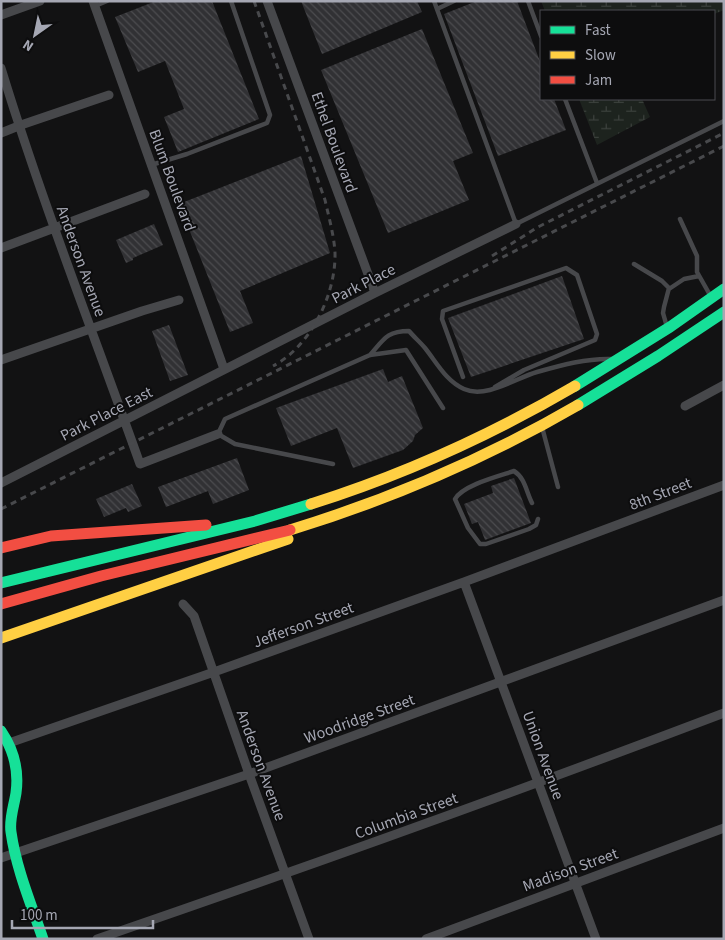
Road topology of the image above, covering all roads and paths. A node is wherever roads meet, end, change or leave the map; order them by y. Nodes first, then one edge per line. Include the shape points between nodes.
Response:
1 (40, 1) edge
2 (107, 1) edge
3 (231, 1) edge
4 (267, 1) edge
5 (434, 1) edge
6 (454, 1) edge
7 (528, 1) edge
8 (94, 3) edge
9 (437, 10) junction
10 (1, 15) edge
11 (540, 33) edge
12 (1, 68) edge
13 (109, 95) dead end
14 (565, 100) edge
15 (724, 121) edge
16 (19, 127) junction
17 (1, 133) edge
18 (151, 165) junction
19 (596, 183) junction
20 (145, 194) dead end
21 (680, 219) dead end
22 (516, 224) junction
23 (54, 230) junction
24 (1, 248) edge
25 (634, 264) dead end
26 (699, 276) junction
27 (724, 289) edge
28 (669, 290) junction
29 (375, 293) junction
30 (712, 298) junction
31 (179, 300) dead end
32 (724, 312) edge
33 (667, 328) junction
34 (92, 329) junction
35 (370, 355) junction
36 (1, 360) edge
37 (618, 360) junction
38 (224, 369) junction
39 (463, 377) dead end
40 (724, 385) edge
41 (495, 388) junction
42 (686, 406) dead end
43 (443, 408) dead end
44 (124, 420) junction
45 (542, 426) junction
46 (218, 434) junction
47 (333, 464) dead end
48 (1, 482) edge
49 (724, 485) edge
50 (558, 487) dead end
51 (392, 494) junction
52 (532, 503) dead end
53 (538, 519) dead end
54 (252, 522) junction
55 (606, 529) joint
56 (1, 548) edge
57 (464, 582) junction
58 (1, 583) edge
59 (724, 600) edge
60 (1, 604) edge
61 (183, 604) dead end
62 (1, 638) edge
63 (214, 672) junction
64 (501, 682) junction
65 (724, 713) edge
66 (1, 731) edge
67 (9, 743) junction
68 (249, 774) junction
69 (539, 783) junction
70 (724, 828) edge
71 (14, 853) junction
72 (1, 858) edge
73 (286, 874) junction
74 (576, 884) junction
75 (44, 939) edge
76 (97, 939) edge
77 (309, 939) edge
78 (426, 939) edge
79 (596, 939) edge

1 - 10 street
2 - 8 lane
3 - 18 lane via 270,116 267,123
4 - 29 street, Ethel Boulevard
5 - 9 lane
6 - 9 lane
7 - 11 lane
8 - 18 street, Blum Boulevard
9 - 22 lane
12 - 16 street, Anderson Avenue
13 - 16 street
14 - 19 lane
15 - 19 lane
16 - 17 street
16 - 23 street, Anderson Avenue
18 - 38 street, Blum Boulevard
19 - 22 lane
20 - 23 street
21 - 26 lane via 697,256
22 - 29 street, Park Place
23 - 24 street
23 - 34 street, Anderson Avenue
25 - 28 lane via 662,281
26 - 28 lane via 684,279
26 - 30 lane
27 - 30 main road
28 - 33 lane via 664,307
29 - 38 street, Park Place
30 - 33 main road
31 - 34 street
32 - 45 main road
33 - 37 main road
34 - 36 street
34 - 44 street, Anderson Avenue
35 - 41 lane via 395,331 409,331 442,373 465,390 483,392
35 - 43 lane via 406,350
35 - 46 lane via 226,419
37 - 41 lane via 595,358 534,373
37 - 54 main road via 564,394 472,441 328,498
38 - 44 street, Park Place East
39 - 41 lane via 442,319 443,311 566,268 577,275 597,334 595,340 524,370
40 - 42 street
44 - 46 street, Anderson Avenue via 140,464
44 - 48 street, Park Place East
45 - 50 lane
45 - 51 main road via 480,457
46 - 47 lane via 235,444
49 - 55 street, 8th Street
51 - 60 main road via 291,530
51 - 62 main road via 299,535
52 - 53 lane via 521,475 514,471 469,488 455,499 468,528 480,544 529,529 536,525
54 - 56 main road via 79,534 35,539
54 - 58 main road
55 - 57 street, Jefferson Street
57 - 63 street, Jefferson Street
57 - 64 street, Union Avenue
59 - 64 street, Woodridge Street
61 - 63 street, Anderson Avenue via 194,616
63 - 67 street, Jefferson Street
63 - 68 street, Anderson Avenue
64 - 68 street, Woodridge Street
64 - 69 street, Union Avenue
65 - 69 street, Columbia Street
66 - 67 main road
67 - 71 main road via 17,779 10,828
68 - 71 street, Woodridge Street
68 - 73 street, Anderson Avenue
69 - 73 street, Columbia Street
69 - 74 street, Union Avenue
70 - 74 street, Madison Street
71 - 72 street, Woodridge Street
71 - 75 main road
73 - 76 street, Columbia Street
73 - 77 street, Anderson Avenue
74 - 78 street, Madison Street
74 - 79 street, Union Avenue

